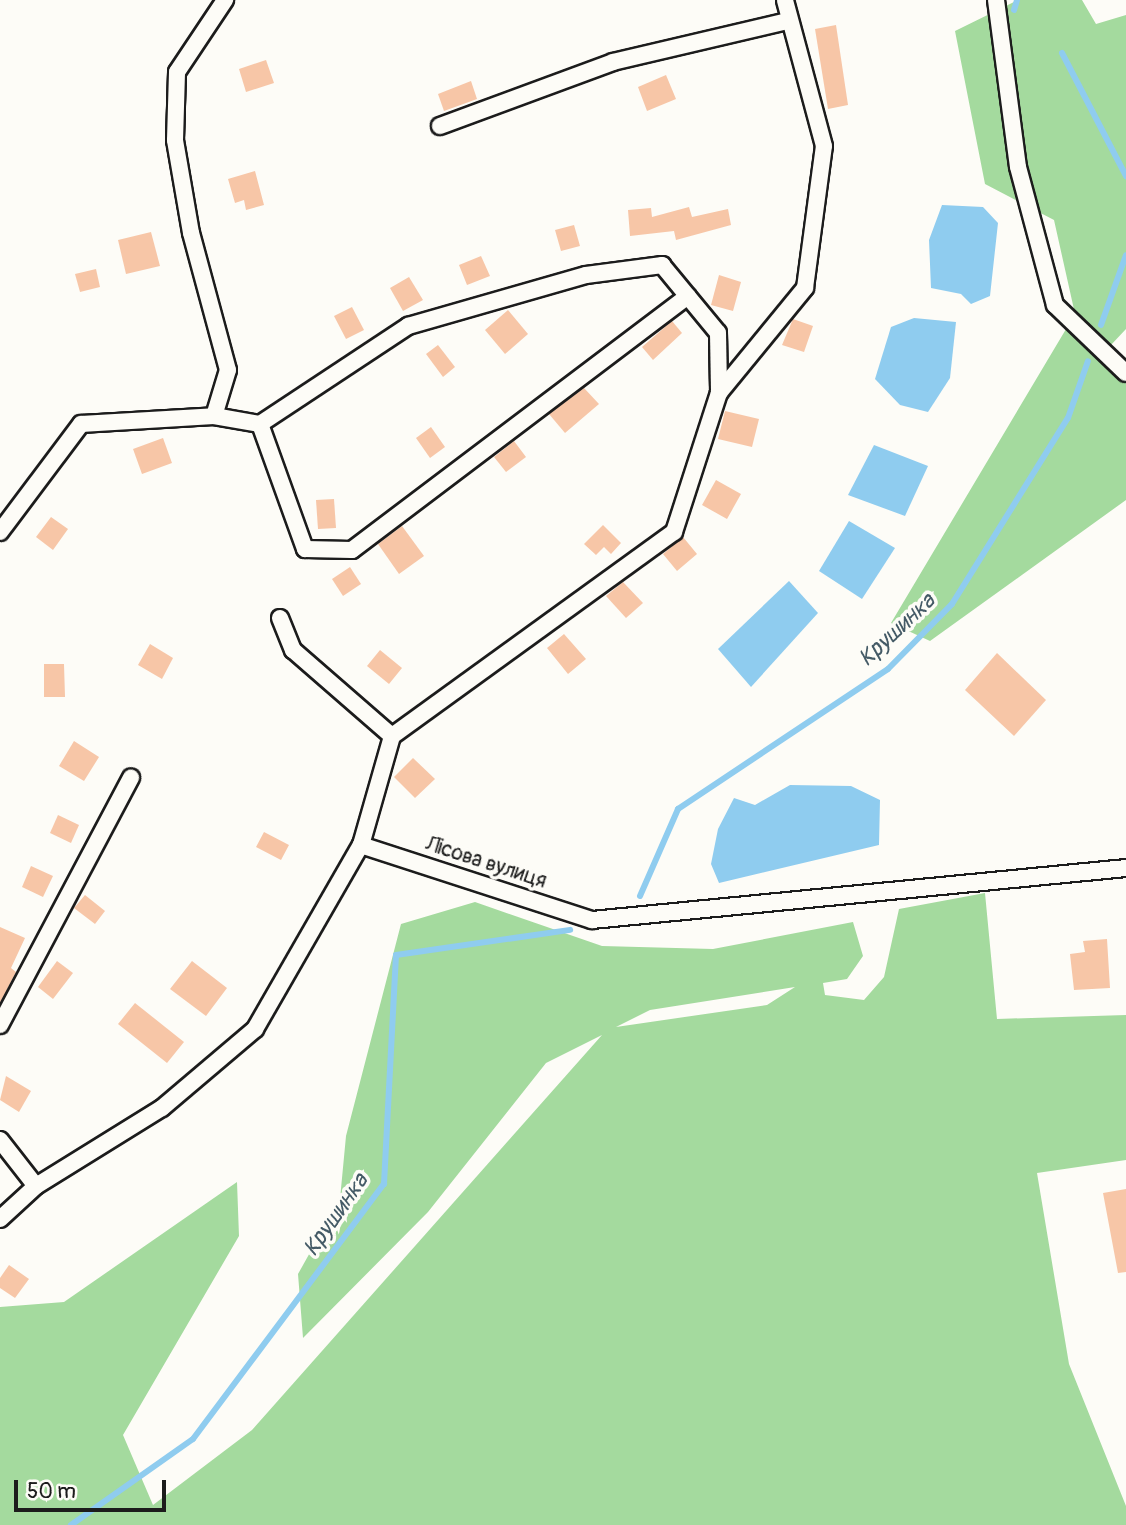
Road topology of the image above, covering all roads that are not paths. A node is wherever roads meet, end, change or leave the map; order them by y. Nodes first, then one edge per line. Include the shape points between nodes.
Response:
1 (225, 0) edge
2 (785, 0) edge
3 (996, 0) edge
4 (788, 21) junction
5 (440, 126) dead end
6 (688, 296) junction
7 (1126, 373) edge
8 (719, 393) junction
9 (214, 416) junction
10 (260, 424) junction
11 (0, 532) edge
12 (280, 618) dead end
13 (393, 736) junction
14 (131, 778) dead end
15 (361, 845) junction
16 (1126, 867) edge
17 (0, 1025) edge
18 (0, 1140) edge
19 (36, 1186) junction
20 (0, 1219) edge

1 - 9 street via 177,72 176,140 191,233 228,370
2 - 4 street
3 - 7 street via 1018,167 1055,305
4 - 5 street via 613,62
4 - 8 street via 824,146 804,288
6 - 8 street via 718,333
6 - 10 street via 662,265 586,275 408,326
6 - 10 street via 352,550 305,549
8 - 13 street via 674,532
9 - 10 street
9 - 11 street via 81,424
12 - 13 street via 293,650
13 - 15 street
14 - 17 street
15 - 16 street, Лісова вулиця via 593,920
15 - 19 street via 255,1029 162,1108
18 - 19 street
19 - 20 street

